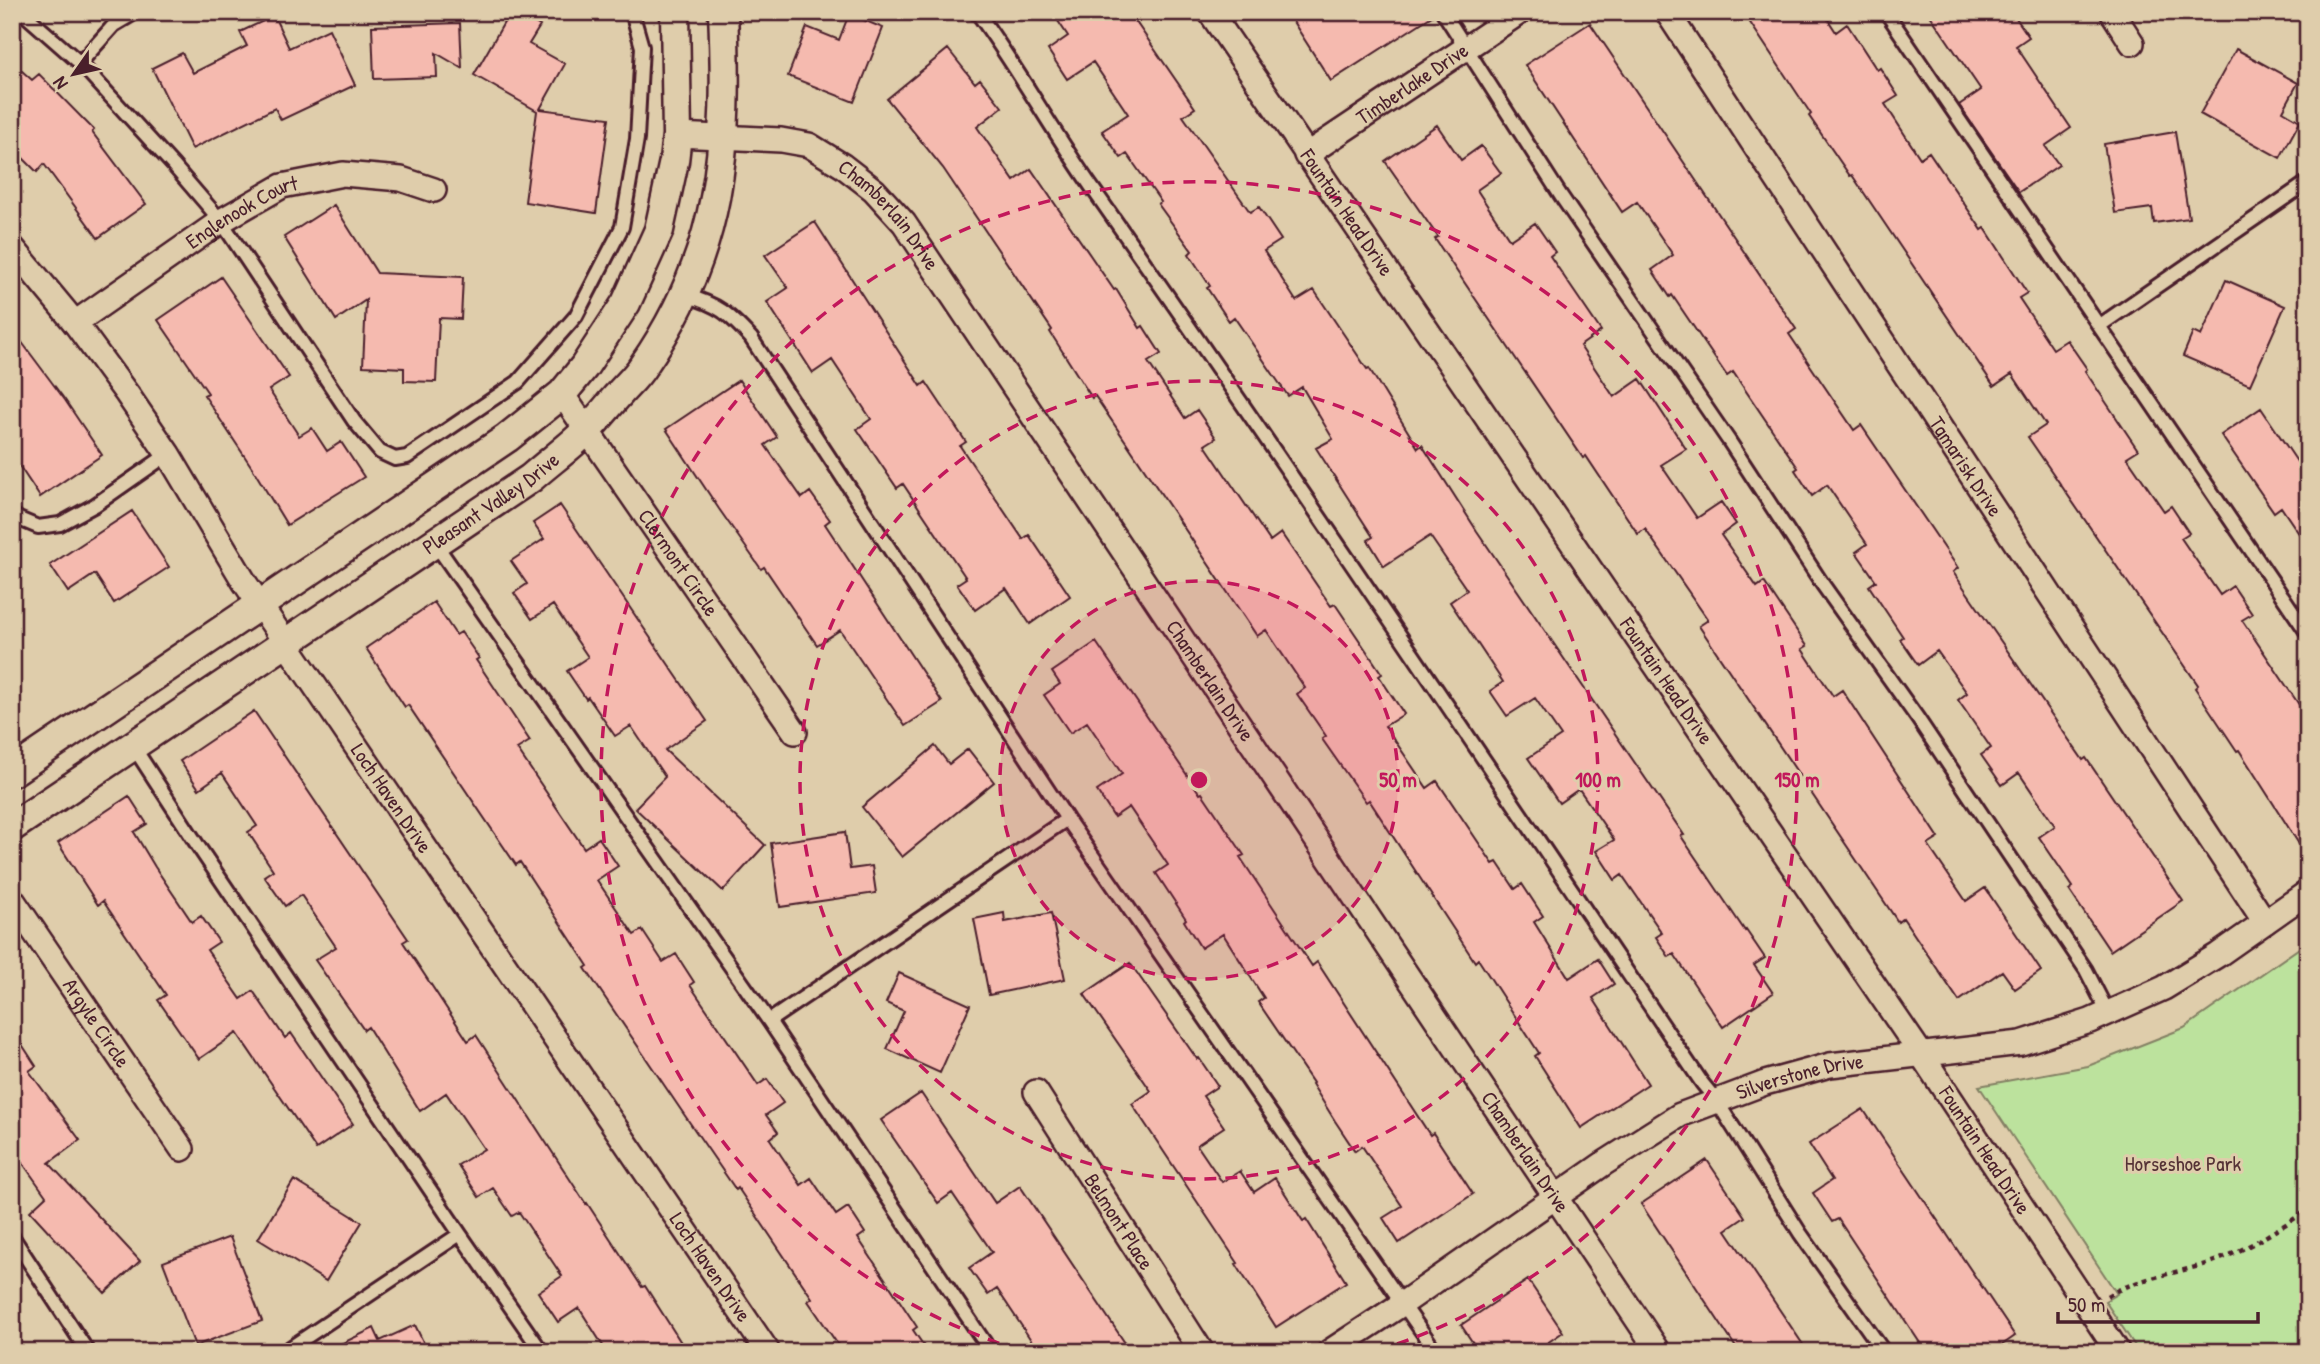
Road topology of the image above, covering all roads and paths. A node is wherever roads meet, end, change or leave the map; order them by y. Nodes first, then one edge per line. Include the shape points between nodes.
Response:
1 (22, 12) edge
2 (136, 12) edge
3 (632, 12) edge
4 (675, 12) edge
5 (723, 12) edge
6 (974, 12) edge
7 (1210, 12) edge
8 (1443, 12) edge
9 (1520, 12) edge
10 (1667, 12) edge
11 (1886, 12) edge
12 (2112, 12) edge
13 (2132, 43) dead end
14 (1467, 47) junction
15 (80, 63) junction
16 (677, 135) junction
17 (724, 136) junction
18 (1306, 155) junction
19 (2308, 182) edge
20 (434, 190) dead end
21 (221, 221) junction
22 (12, 247) edge
23 (685, 295) junction
24 (75, 323) junction
25 (2099, 326) junction
26 (562, 394) junction
27 (587, 430) junction
28 (168, 454) junction
29 (12, 514) edge
30 (434, 542) junction
31 (260, 605) junction
32 (2308, 634) edge
33 (285, 643) junction
34 (795, 732) dead end
35 (133, 746) junction
36 (12, 772) edge
37 (1067, 819) junction
38 (12, 827) edge
39 (2308, 892) edge
40 (12, 899) edge
41 (2265, 922) junction
42 (2108, 1013) junction
43 (769, 1021) junction
44 (1921, 1054) junction
45 (1036, 1092) dead end
46 (1716, 1100) junction
47 (182, 1149) dead end
48 (1555, 1198) junction
49 (2308, 1210) edge
50 (460, 1234) junction
51 (12, 1236) edge
52 (1402, 1304) junction
53 (2088, 1307) junction
54 (88, 1352) edge
55 (284, 1352) edge
56 (542, 1352) edge
57 (768, 1352) edge
58 (990, 1352) edge
59 (1202, 1352) edge
60 (1329, 1352) edge
61 (1436, 1352) edge
62 (1659, 1352) edge
63 (1884, 1352) edge
64 (2118, 1352) edge

1 - 15 lane
2 - 15 lane via 114,25
3 - 21 lane via 642,47 638,139 622,227 576,316 518,382 407,457 395,459 380,452 355,421
4 - 16 street, Pleasant Valley Drive
5 - 17 street, Pleasant Valley Drive
6 - 46 lane via 1012,60 1078,168
7 - 18 street, Fountain Head Drive
8 - 14 lane
9 - 14 street, Timberlake Drive
10 - 41 street, Tamarisk Drive
11 - 25 lane
12 - 13 street
14 - 18 street, Timberlake Drive
14 - 42 lane via 1561,196 2086,970
15 - 21 lane
16 - 17 street, Chamberlain Drive
16 - 26 street, Pleasant Valley Drive via 659,230 626,303
17 - 23 street, Pleasant Valley Drive via 708,235
17 - 48 street, Chamberlain Drive via 809,145 874,190 904,223
18 - 44 street, Fountain Head Drive
19 - 25 lane
20 - 21 street, Englenook Court via 401,179 344,174 282,186
21 - 24 street, Englenook Court
22 - 24 street, Loch Haven Drive
23 - 27 street, Pleasant Valley Drive via 643,367
23 - 37 lane via 727,312 751,338
24 - 28 street, Loch Haven Drive
25 - 32 lane
26 - 27 street, Clermont Circle
26 - 31 street, Pleasant Valley Drive via 507,439
27 - 30 street, Pleasant Valley Drive via 531,478
27 - 34 street, Clermont Circle
28 - 29 lane via 60,524 38,527
28 - 31 street, Loch Haven Drive
30 - 33 street, Pleasant Valley Drive
30 - 43 lane
31 - 33 street, Loch Haven Drive
31 - 36 street, Pleasant Valley Drive
33 - 35 street, Pleasant Valley Drive
33 - 57 street, Loch Haven Drive
35 - 38 street, Pleasant Valley Drive
35 - 50 lane
37 - 43 lane
37 - 52 lane
39 - 41 street, Silverstone Drive
40 - 47 street, Argyle Circle
41 - 42 street, Silverstone Drive via 2164,988
42 - 44 street, Silverstone Drive via 2021,1043
43 - 58 lane
44 - 46 street, Silverstone Drive via 1830,1065
44 - 53 street, Fountain Head Drive
45 - 59 street, Belmont Place
46 - 48 street, Silverstone Drive via 1680,1115
46 - 63 lane via 1800,1233
48 - 52 street, Silverstone Drive
48 - 62 street, Chamberlain Drive
49 - 53 path via 2234,1254 2120,1289
50 - 55 lane
50 - 56 lane
51 - 54 lane
52 - 60 street, Silverstone Drive
52 - 61 lane
53 - 64 street, Fountain Head Drive

